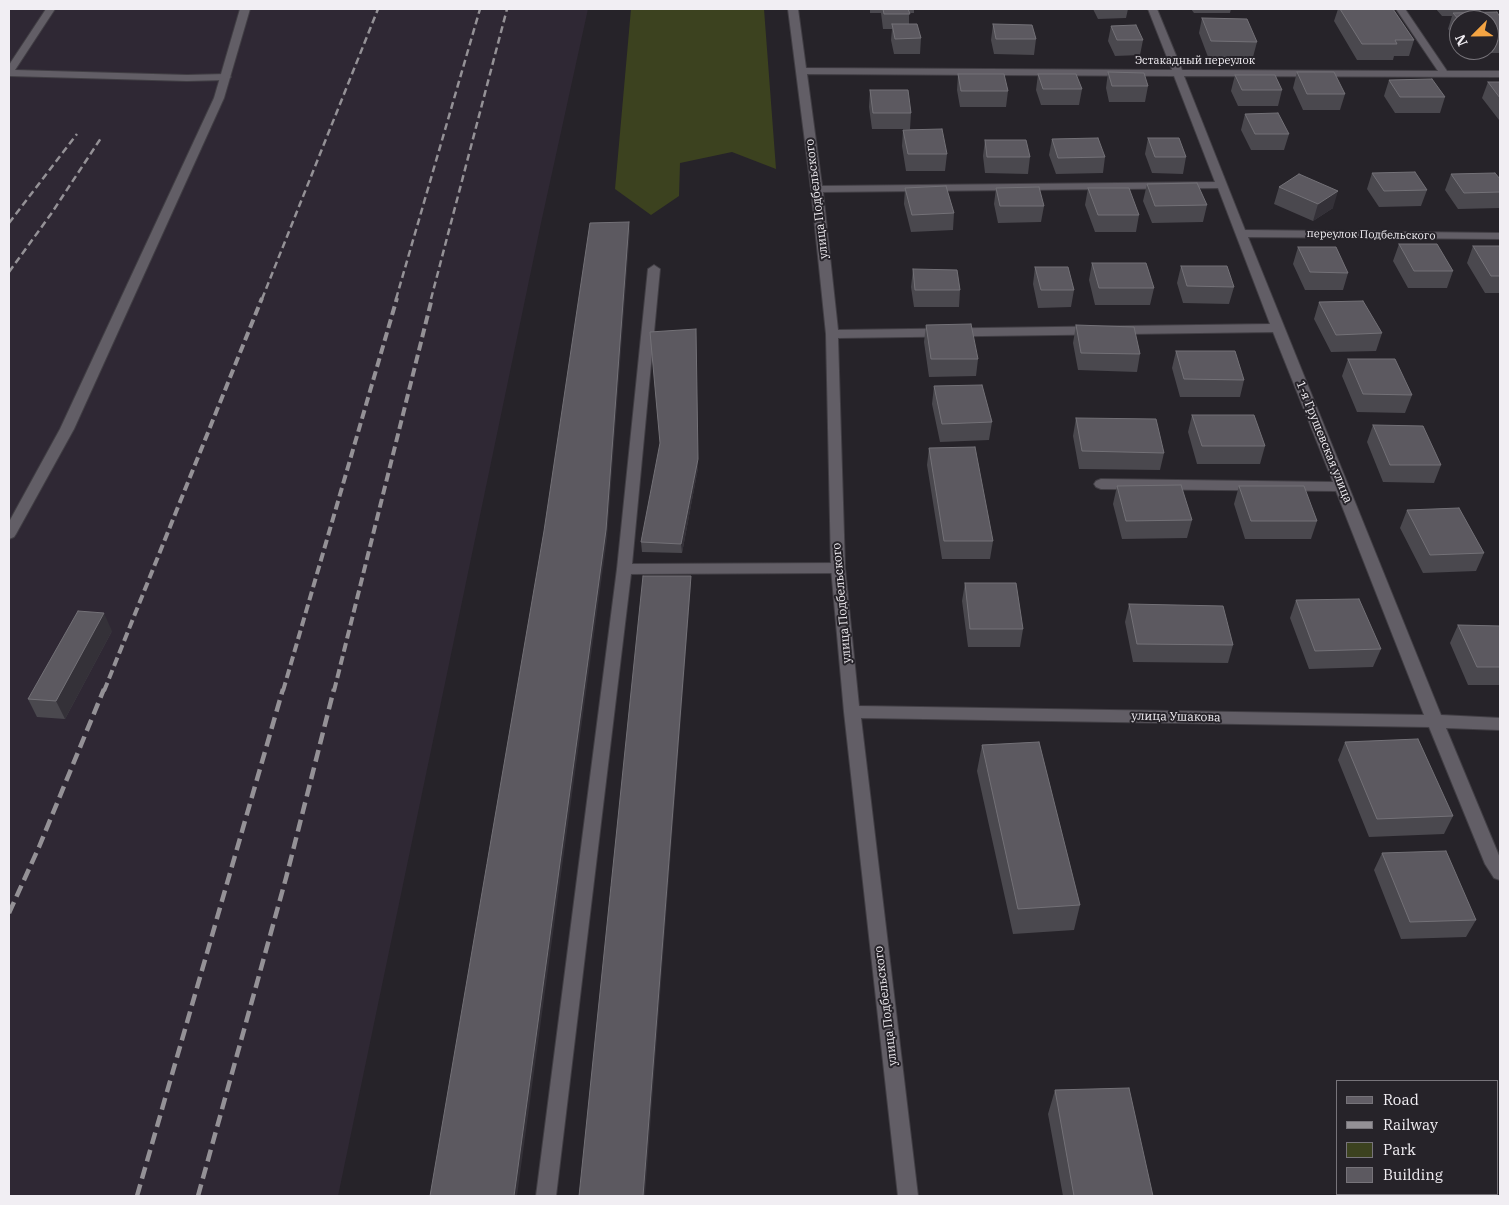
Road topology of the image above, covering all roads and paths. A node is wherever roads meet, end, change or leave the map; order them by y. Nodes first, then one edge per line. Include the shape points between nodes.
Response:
1 (50, 9) edge
2 (245, 9) edge
3 (794, 9) edge
4 (1153, 9) edge
5 (1401, 9) edge
6 (801, 71) junction
7 (9, 73) edge
8 (1444, 73) junction
9 (1180, 74) junction
10 (1500, 74) edge
11 (226, 77) junction
12 (1223, 185) junction
13 (818, 189) junction
14 (1242, 233) junction
15 (1500, 236) edge
16 (654, 268) dead end
17 (1278, 328) junction
18 (832, 334) junction
19 (1101, 484) dead end
20 (1342, 487) junction
21 (9, 534) edge
22 (838, 568) junction
23 (624, 569) junction
24 (852, 712) junction
25 (1435, 721) junction
26 (1500, 724) edge
27 (1500, 873) edge
28 (546, 1196) edge
29 (908, 1196) edge

1 - 7 street
2 - 11 street
3 - 6 street, улица Подбельского
4 - 9 street, 1-я Грушевская улица
5 - 8 street
6 - 9 street, Эстакадный переулок
6 - 13 street, улица Подбельского
7 - 11 street
8 - 9 street, Эстакадный переулок
8 - 10 street, Эстакадный переулок
9 - 12 street, 1-я Грушевская улица
11 - 21 street via 67,429
12 - 13 street
12 - 14 street, 1-я Грушевская улица
13 - 18 street, улица Подбельского
14 - 15 street, переулок Подбельского
14 - 17 street, 1-я Грушевская улица
16 - 23 street
17 - 18 street
17 - 20 street, 1-я Грушевская улица
18 - 22 street, улица Подбельского
19 - 20 street
20 - 25 street, 1-я Грушевская улица
22 - 23 street
22 - 24 street, улица Подбельского
23 - 28 street
24 - 25 street, улица Ушакова
24 - 29 street, улица Подбельского
25 - 26 street, улица Ушакова
25 - 27 street, 1-я Грушевская улица

